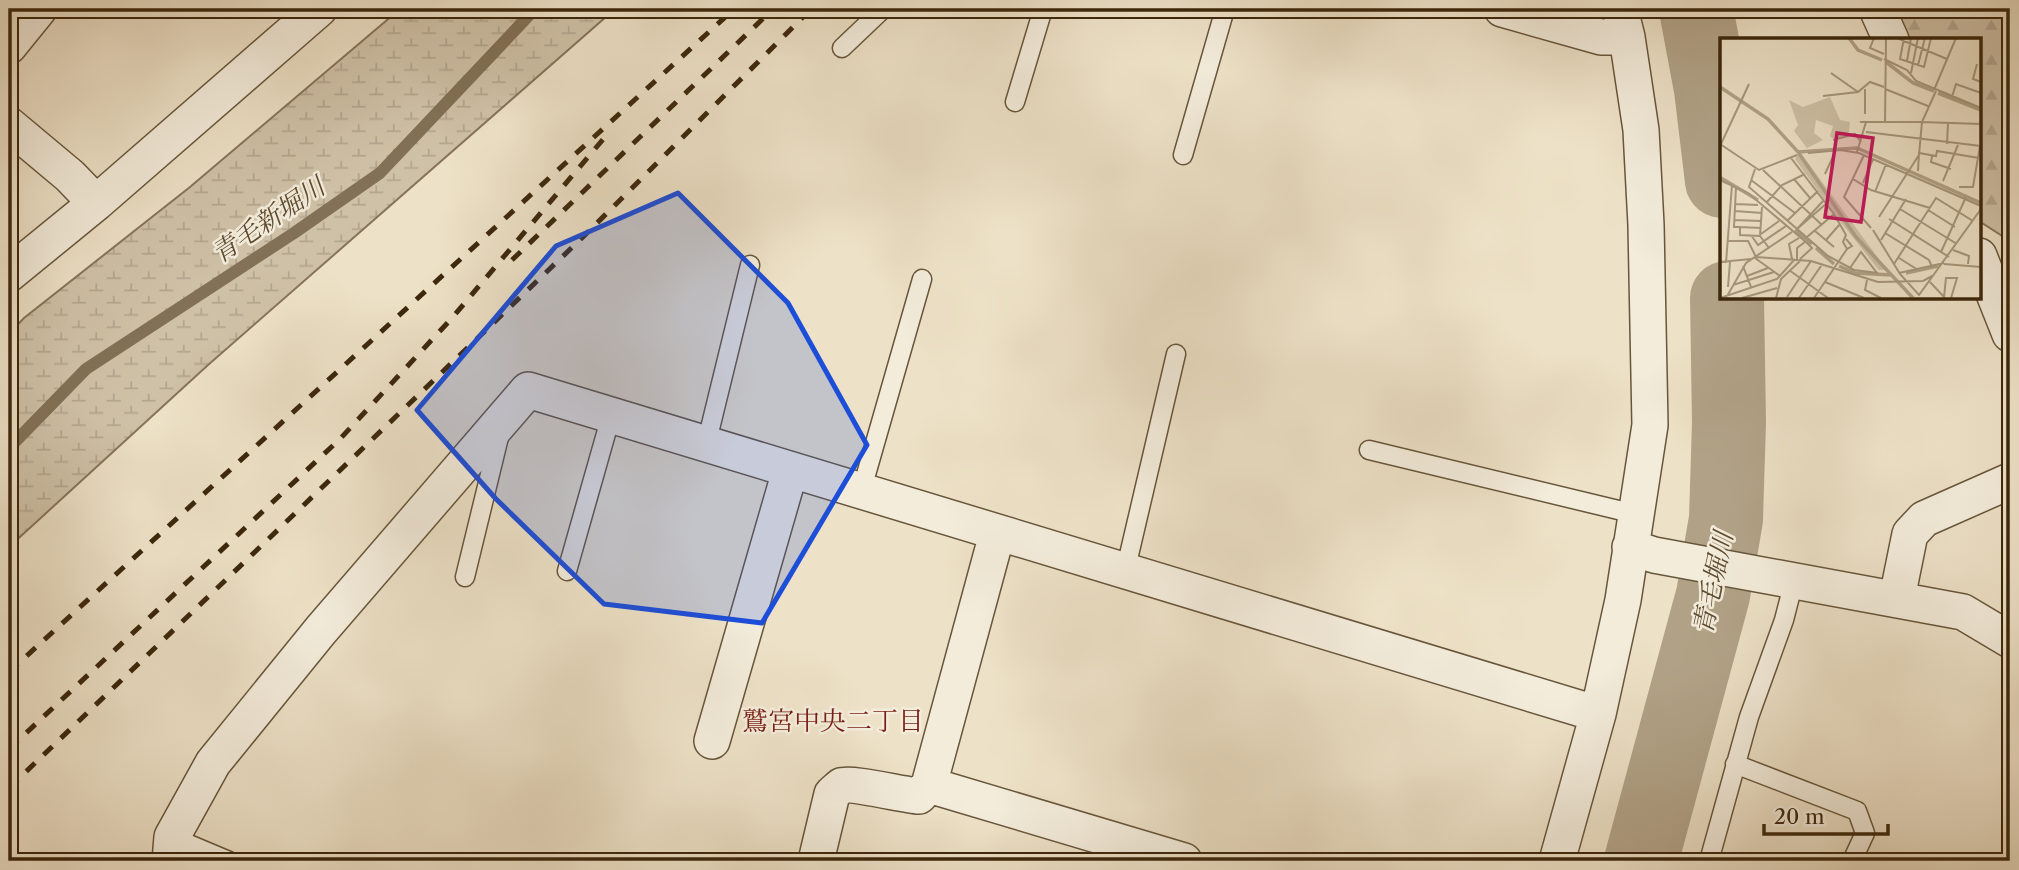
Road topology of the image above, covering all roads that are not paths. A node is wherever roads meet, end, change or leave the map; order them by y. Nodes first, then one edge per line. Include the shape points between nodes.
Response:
1 (39, 9) edge
2 (318, 9) edge
3 (883, 9) edge
4 (1043, 9) edge
5 (1225, 9) edge
6 (1502, 9) edge
7 (1877, 9) edge
8 (1623, 23) edge
9 (1890, 38) edge
10 (9, 46) edge
11 (842, 48) dead end
12 (1016, 102) dead end
13 (9, 125) edge
14 (1183, 155) dead end
15 (96, 203) junction
16 (1980, 259) edge
17 (750, 265) dead end
18 (9, 274) edge
19 (922, 279) dead end
20 (2010, 334) edge
21 (1177, 354) dead end
22 (611, 416) junction
23 (503, 420) junction
24 (706, 445) junction
25 (1369, 450) dead end
26 (790, 471) junction
27 (2010, 481) edge
28 (862, 492) junction
29 (997, 534) junction
30 (1640, 539) junction
31 (567, 571) dead end
32 (1125, 572) junction
33 (465, 577) dead end
34 (1785, 580) junction
35 (1897, 598) junction
36 (2010, 640) edge
37 (1598, 714) junction
38 (712, 741) dead end
39 (1735, 764) junction
40 (929, 785) junction
41 (171, 849) edge
42 (229, 861) edge
43 (816, 861) edge
44 (1185, 861) edge
45 (1557, 861) edge
46 (1709, 861) edge
47 (1852, 861) edge

1 - 10 street
2 - 15 street
3 - 11 lane
4 - 12 lane
5 - 14 lane
6 - 8 street via 1601,37
7 - 9 street
8 - 30 street via 1640,130 1646,225 1650,425
13 - 15 street
15 - 18 street
16 - 20 street
17 - 24 lane
19 - 28 lane
21 - 32 lane
22 - 23 street via 528,390
22 - 24 street
22 - 31 lane
23 - 33 lane
23 - 41 street via 321,629 213,764
24 - 26 street
25 - 30 lane
26 - 28 street
26 - 38 street
27 - 35 street via 1917,526 1910,534
28 - 29 street
29 - 32 street
29 - 40 street
30 - 34 street
30 - 37 street
32 - 37 street
34 - 35 street
34 - 39 lane via 1784,620
35 - 36 street via 1963,612
37 - 45 street
39 - 46 lane
39 - 47 lane via 1857,811 1865,833
40 - 43 street via 919,796 840,786 832,794
40 - 44 street
41 - 42 lane

